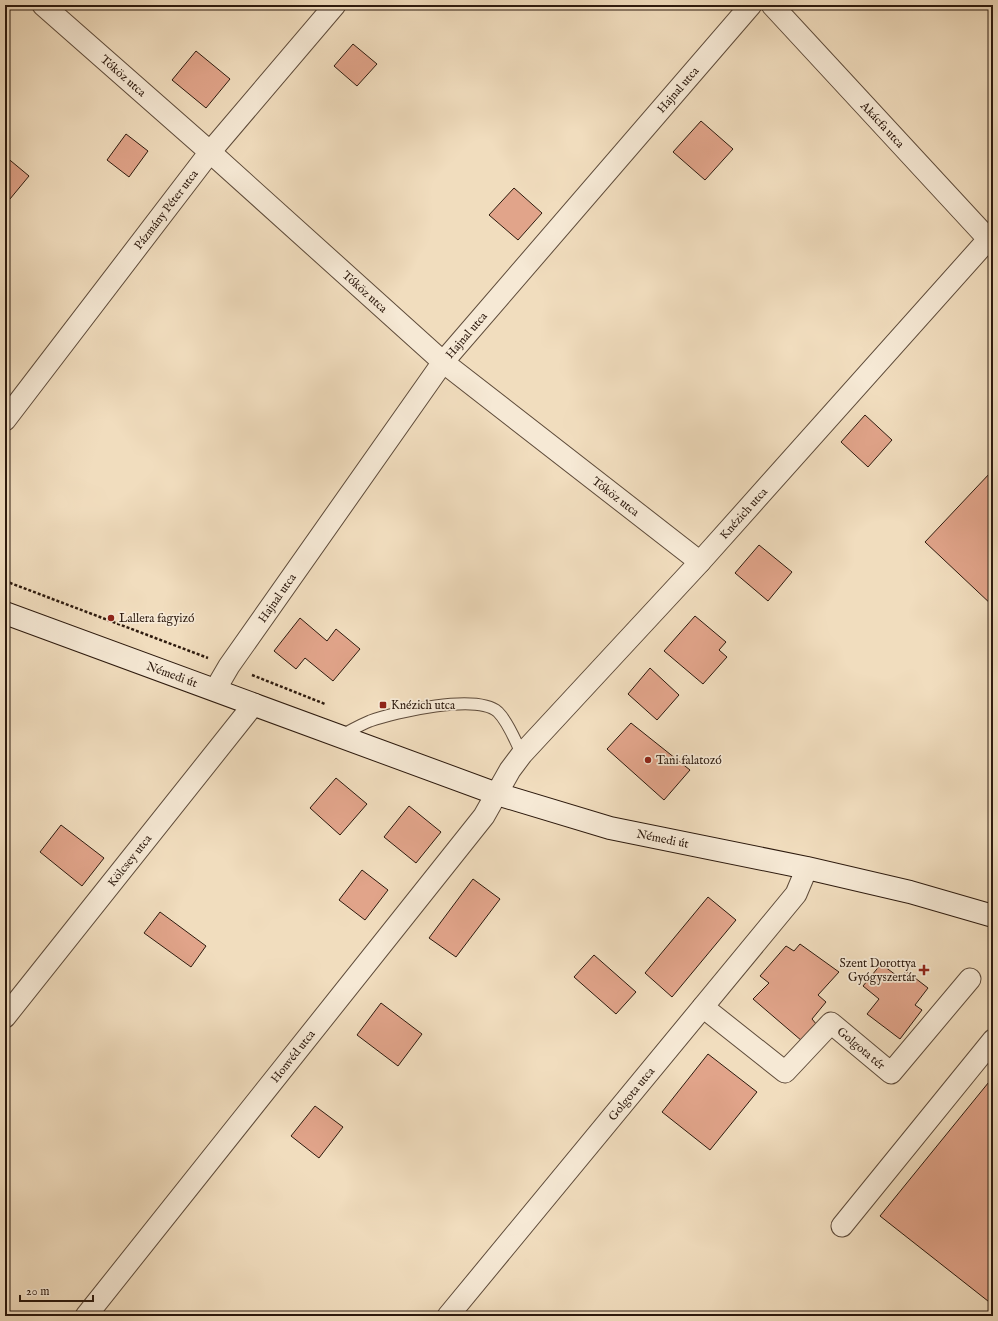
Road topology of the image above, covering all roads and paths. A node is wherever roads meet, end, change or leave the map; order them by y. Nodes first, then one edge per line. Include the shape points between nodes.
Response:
1 (43, 5) edge
2 (335, 5) edge
3 (751, 5) edge
4 (772, 5) edge
5 (210, 152) junction
6 (992, 239) edge
7 (443, 362) junction
8 (5, 420) edge
9 (700, 562) junction
10 (5, 581) edge
11 (5, 613) edge
12 (229, 666) junction
13 (215, 690) junction
14 (254, 704) junction
15 (326, 704) dead end
16 (339, 736) junction
17 (522, 754) junction
18 (497, 794) junction
19 (807, 868) junction
20 (993, 916) edge
21 (970, 979) dead end
22 (703, 1007) junction
23 (5, 1017) edge
24 (993, 1040) edge
25 (842, 1226) dead end
26 (86, 1316) edge
27 (448, 1316) edge

1 - 5 street, Tóköz utca
2 - 5 street, Pázmány Péter utca
3 - 7 street, Hajnal utca
4 - 6 street, Akácfa utca
5 - 7 street, Tóköz utca
5 - 8 street, Pázmány Péter utca
6 - 9 street, Knézich utca
7 - 9 street, Tóköz utca
7 - 12 street, Hajnal utca
9 - 17 street, Knézich utca
10 - 12 path
11 - 13 main road, Némedi út
12 - 13 street, Hajnal utca
12 - 15 path
13 - 14 main road, Némedi út
14 - 16 main road, Némedi út
14 - 23 street, Kölcsey utca
16 - 17 lane via 370,721 409,711 471,704 486,706 497,712 509,728
16 - 18 main road, Némedi út
17 - 18 street, Knézich utca
18 - 19 main road, Némedi út via 610,828
18 - 26 street, Honvéd utca via 484,816
19 - 20 main road, Némedi út via 910,892
19 - 22 street, Golgota utca via 796,894
21 - 22 street, Golgota tér via 891,1073 831,1023 785,1072
22 - 27 street, Golgota utca
24 - 25 street

